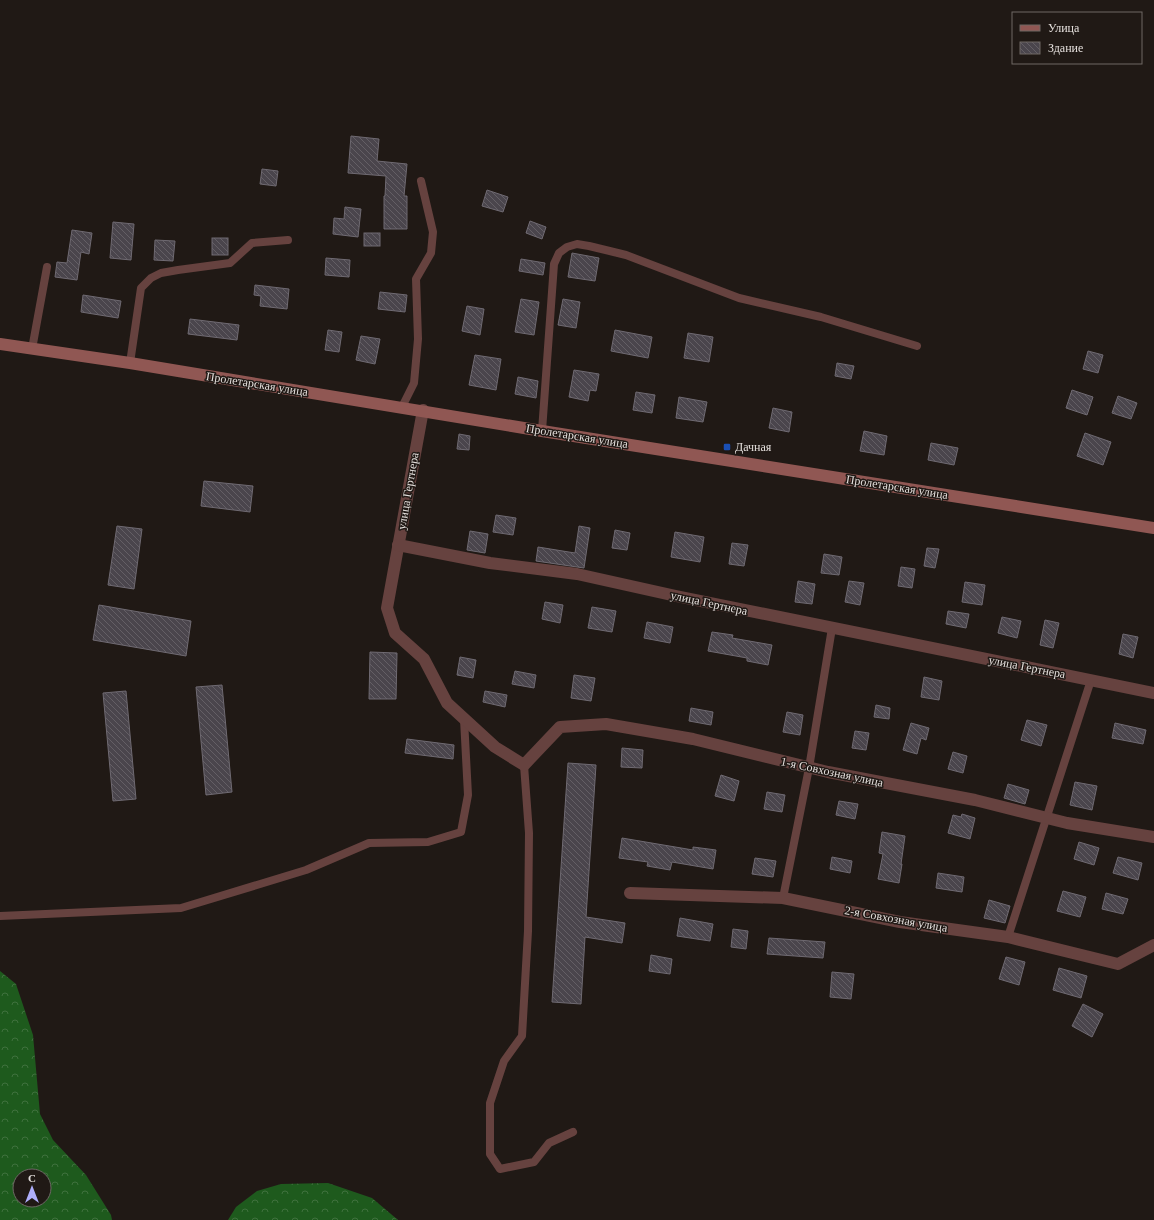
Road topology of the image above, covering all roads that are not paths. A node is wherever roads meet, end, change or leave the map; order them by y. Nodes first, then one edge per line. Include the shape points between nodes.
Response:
1 (421, 181) dead end
2 (288, 240) dead end
3 (47, 267) dead end
4 (0, 344) edge
5 (917, 346) dead end
6 (32, 349) junction
7 (130, 363) junction
8 (402, 407) junction
9 (423, 410) junction
10 (542, 431) junction
11 (1154, 528) edge
12 (398, 545) junction
13 (832, 628) junction
14 (1091, 680) junction
15 (1154, 693) edge
16 (464, 719) junction
17 (524, 765) junction
18 (809, 768) junction
19 (1046, 818) junction
20 (1154, 837) edge
21 (630, 894) dead end
22 (783, 898) junction
23 (0, 916) edge
24 (1008, 937) junction
25 (1154, 945) edge
26 (573, 1132) dead end

1 - 8 lane via 433,232 431,253 416,279 418,339 414,383
2 - 7 lane via 252,243 230,263 161,273 151,278 141,288
3 - 6 lane
4 - 6 main road, Пролетарская улица
5 - 10 lane via 821,317 739,298 626,254 577,244 559,253 554,264
6 - 7 main road, Пролетарская улица
7 - 8 main road, Пролетарская улица
8 - 9 main road, Пролетарская улица
9 - 10 main road, Пролетарская улица
9 - 12 street, улица Гертнера
10 - 11 main road, Пролетарская улица
12 - 13 street, улица Гертнера via 490,563 577,574
12 - 16 street via 387,608 395,633 424,659 447,703
13 - 14 street, улица Гертнера
13 - 18 lane
14 - 15 street, улица Гертнера
14 - 19 lane
16 - 17 street via 495,747
16 - 23 lane via 468,794 461,832 428,842 369,843 306,870 181,908
17 - 18 street, 1-я Совхозная улица via 560,728 606,724 694,740
17 - 26 lane via 529,833 528,931 522,1036 504,1061 490,1103 490,1154 500,1168 534,1162 549,1143
18 - 19 street, 1-я Совхозная улица via 976,800
18 - 22 lane
19 - 20 street, 1-я Совхозная улица
19 - 24 lane
21 - 22 street, 2-я Совхозная улица
22 - 24 street, 2-я Совхозная улица via 900,922
24 - 25 street, 2-я Совхозная улица via 1118,964

